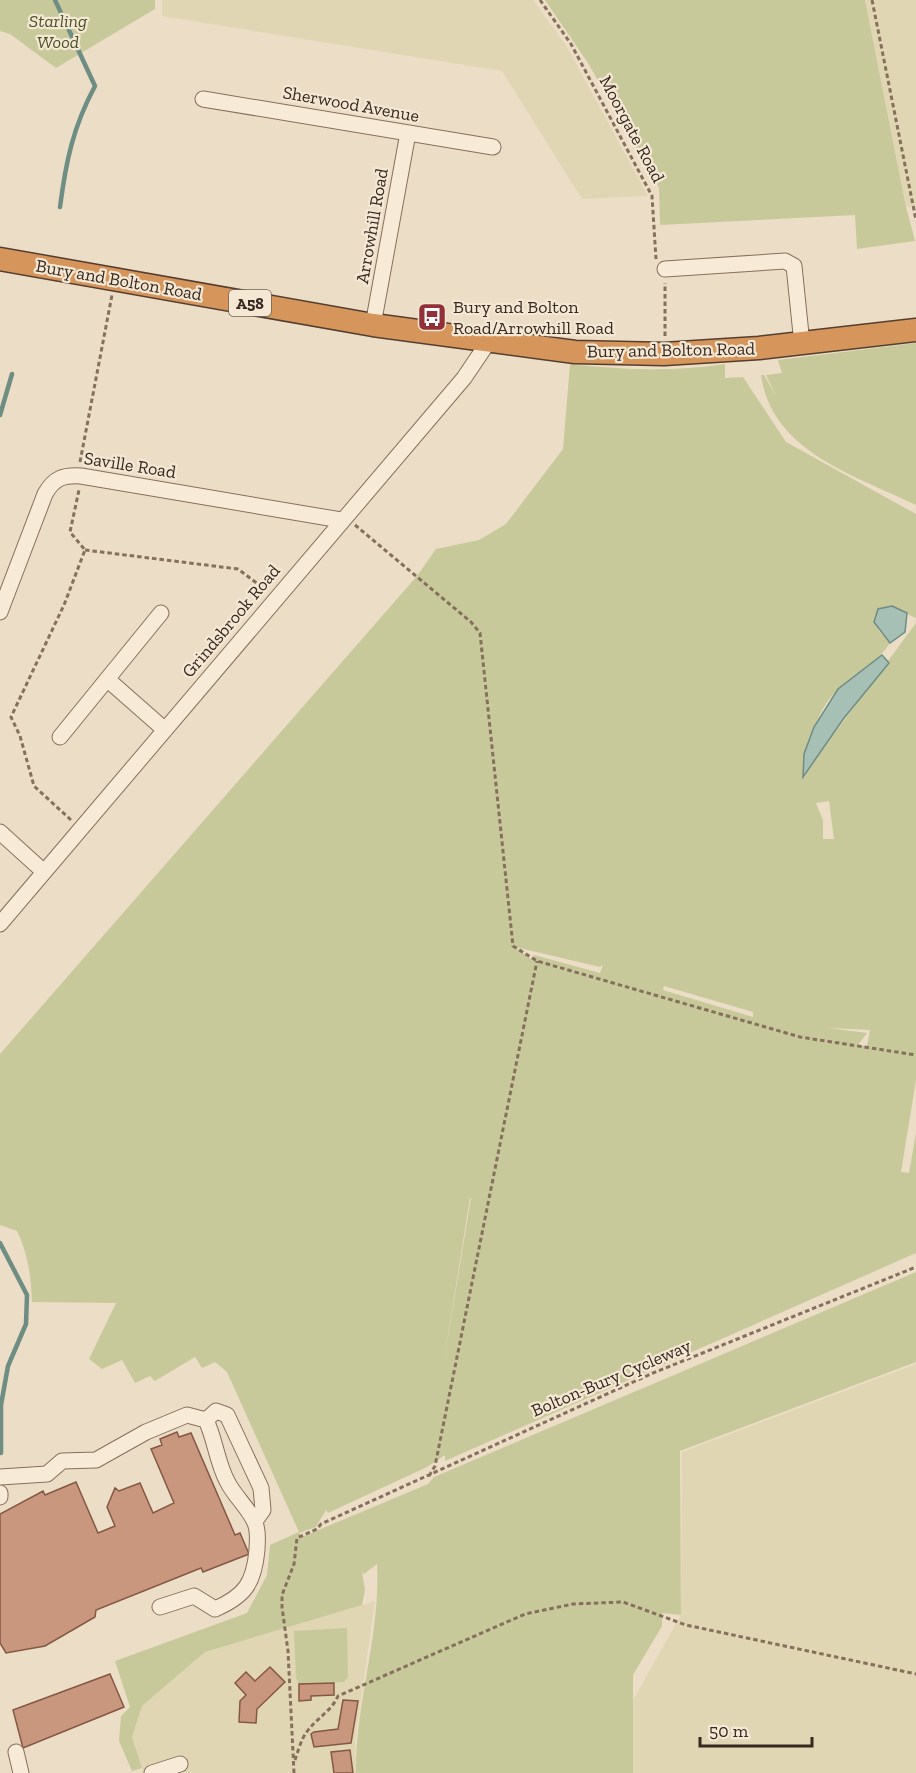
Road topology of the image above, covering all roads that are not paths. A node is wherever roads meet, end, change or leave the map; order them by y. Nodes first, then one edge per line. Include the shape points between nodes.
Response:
1 (203, 99) dead end
2 (408, 133) junction
3 (493, 147) dead end
4 (0, 259) edge
5 (665, 269) road end
6 (373, 325) junction
7 (916, 330) edge
8 (489, 341) junction
9 (802, 344) junction
10 (343, 518) junction
11 (0, 612) edge
12 (161, 613) dead end
13 (107, 679) junction
14 (165, 730) junction
15 (60, 737) dead end
16 (0, 832) edge
17 (44, 872) junction
18 (0, 924) edge
19 (206, 1419) junction
20 (0, 1477) edge
21 (255, 1521) junction
22 (160, 1607) dead end
23 (16, 1752) dead end
24 (180, 1764) dead end
25 (21, 1773) edge
26 (152, 1773) edge

1 - 2 street, Sherwood Avenue
2 - 3 street, Sherwood Avenue
2 - 6 street, Arrowhill Road
4 - 6 highway, Bury and Bolton Road / A58
5 - 9 street via 785,261 794,266
6 - 8 highway, Bury and Bolton Road / A58
7 - 9 highway, Bury and Bolton Road / A58
8 - 9 highway, Bury and Bolton Road / A58 via 575,352 664,354
8 - 10 street, Grindsbrook Road via 464,378
10 - 11 street, Saville Road via 79,476 59,478 45,494
10 - 14 street, Grindsbrook Road
12 - 13 street
13 - 14 street
13 - 15 street
14 - 17 street, Grindsbrook Road
16 - 17 street
17 - 18 street, Grindsbrook Road
19 - 20 street via 188,1415 146,1432 96,1460 62,1461 47,1474
19 - 21 street via 226,1479
19 - 21 street via 216,1411 227,1415 261,1488 263,1510
21 - 22 street via 255,1571 233,1602 215,1609 194,1596
23 - 25 street
24 - 26 street

